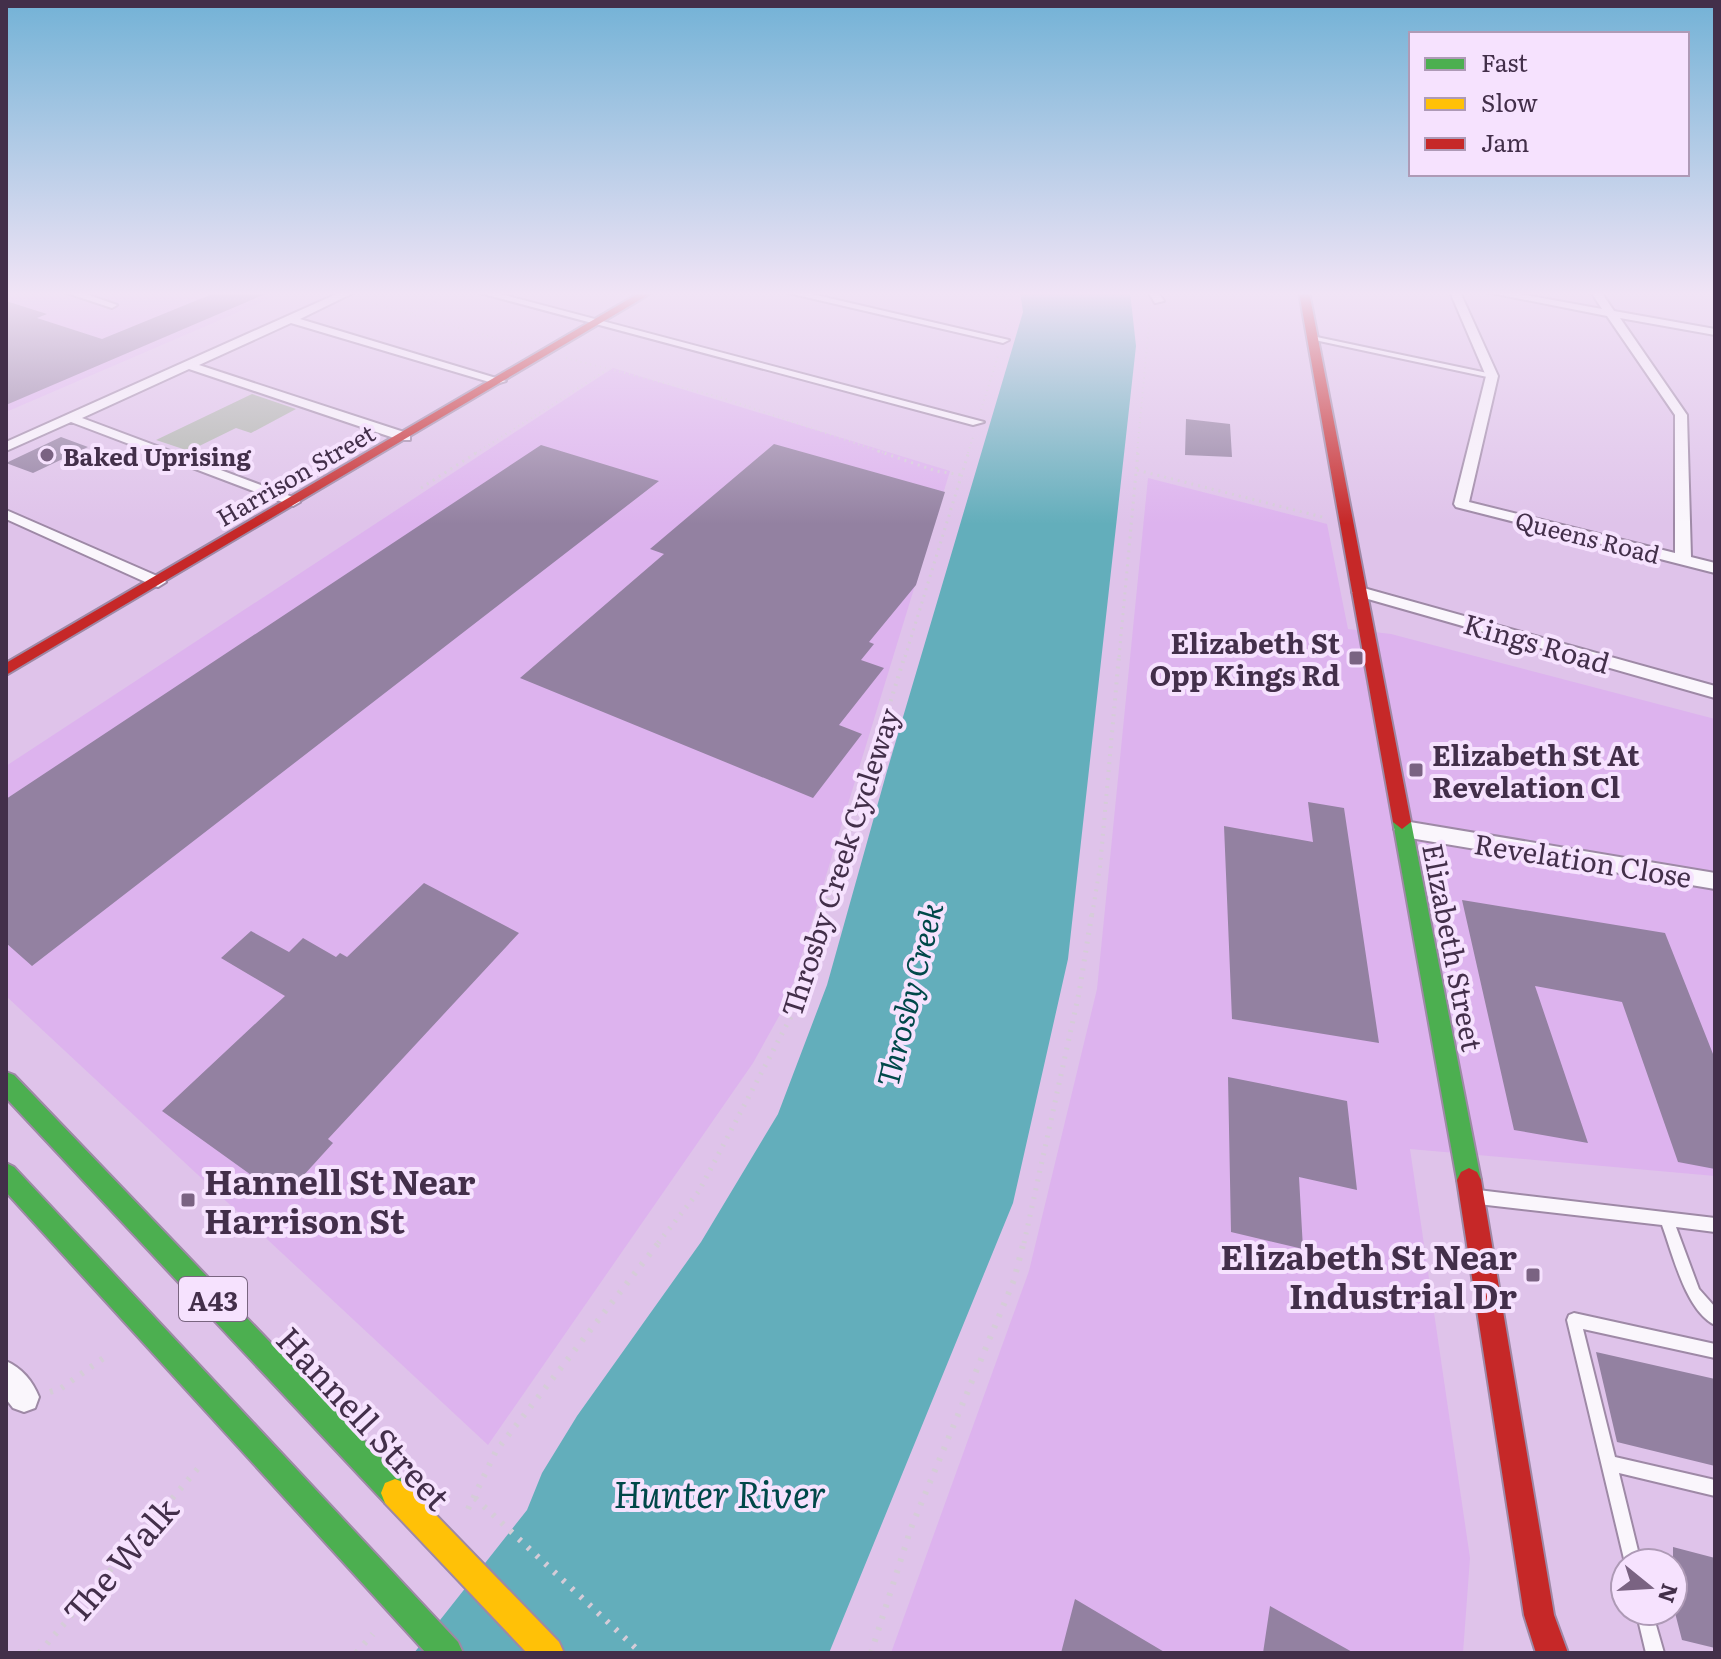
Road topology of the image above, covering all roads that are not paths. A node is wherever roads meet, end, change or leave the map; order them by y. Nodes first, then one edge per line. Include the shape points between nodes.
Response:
1 (178, 369) edge
2 (201, 369) edge
3 (461, 369) edge
4 (519, 369) edge
5 (775, 369) edge
6 (1318, 369) edge
7 (1461, 369) edge
8 (1489, 369) edge
9 (1649, 369) edge
10 (1492, 376) junction
11 (500, 381) junction
12 (71, 418) junction
13 (978, 422) road end
14 (405, 437) junction
15 (6, 447) edge
16 (293, 502) junction
17 (6, 514) edge
18 (1683, 560) junction
19 (1715, 568) edge
20 (158, 582) junction
21 (1360, 592) junction
22 (6, 670) edge
23 (1715, 692) edge
24 (1404, 829) junction
25 (1715, 881) edge
26 (6, 1082) edge
27 (6, 1175) edge
28 (1472, 1197) junction
29 (1667, 1220) junction
30 (1715, 1225) edge
31 (1715, 1318) edge
32 (1715, 1351) edge
33 (1608, 1463) junction
34 (1715, 1488) edge
35 (1629, 1547) edge
36 (1539, 1615) junction
37 (1648, 1627) edge
38 (443, 1648) edge
39 (548, 1653) edge
40 (1532, 1653) edge
41 (1552, 1653) edge
42 (1655, 1653) edge

1 - 12 street
2 - 14 street
3 - 11 street
4 - 11 main road, Harrison Street
5 - 13 street
6 - 21 main road, Elizabeth Street
7 - 10 lane
8 - 10 street
9 - 18 street via 1681,415
10 - 18 street, Queens Road via 1461,504
11 - 14 main road, Harrison Street
12 - 15 street
12 - 16 street
14 - 16 main road, Harrison Street
16 - 20 main road, Harrison Street
17 - 20 street
18 - 19 street, Queens Road
20 - 22 main road, Harrison Street
21 - 23 street, Kings Road
21 - 24 main road, Elizabeth Street
24 - 25 street, Revelation Close
24 - 28 main road, Elizabeth Street
26 - 39 main road, Hannell Street / A43
27 - 38 main road, A43
28 - 29 lane
28 - 36 main road, Elizabeth Street
29 - 30 lane
29 - 31 lane via 1694,1294
32 - 33 lane via 1574,1320
33 - 34 lane
33 - 35 lane
36 - 40 main road, Elizabeth Street
36 - 41 main road, Elizabeth Street
37 - 42 lane

